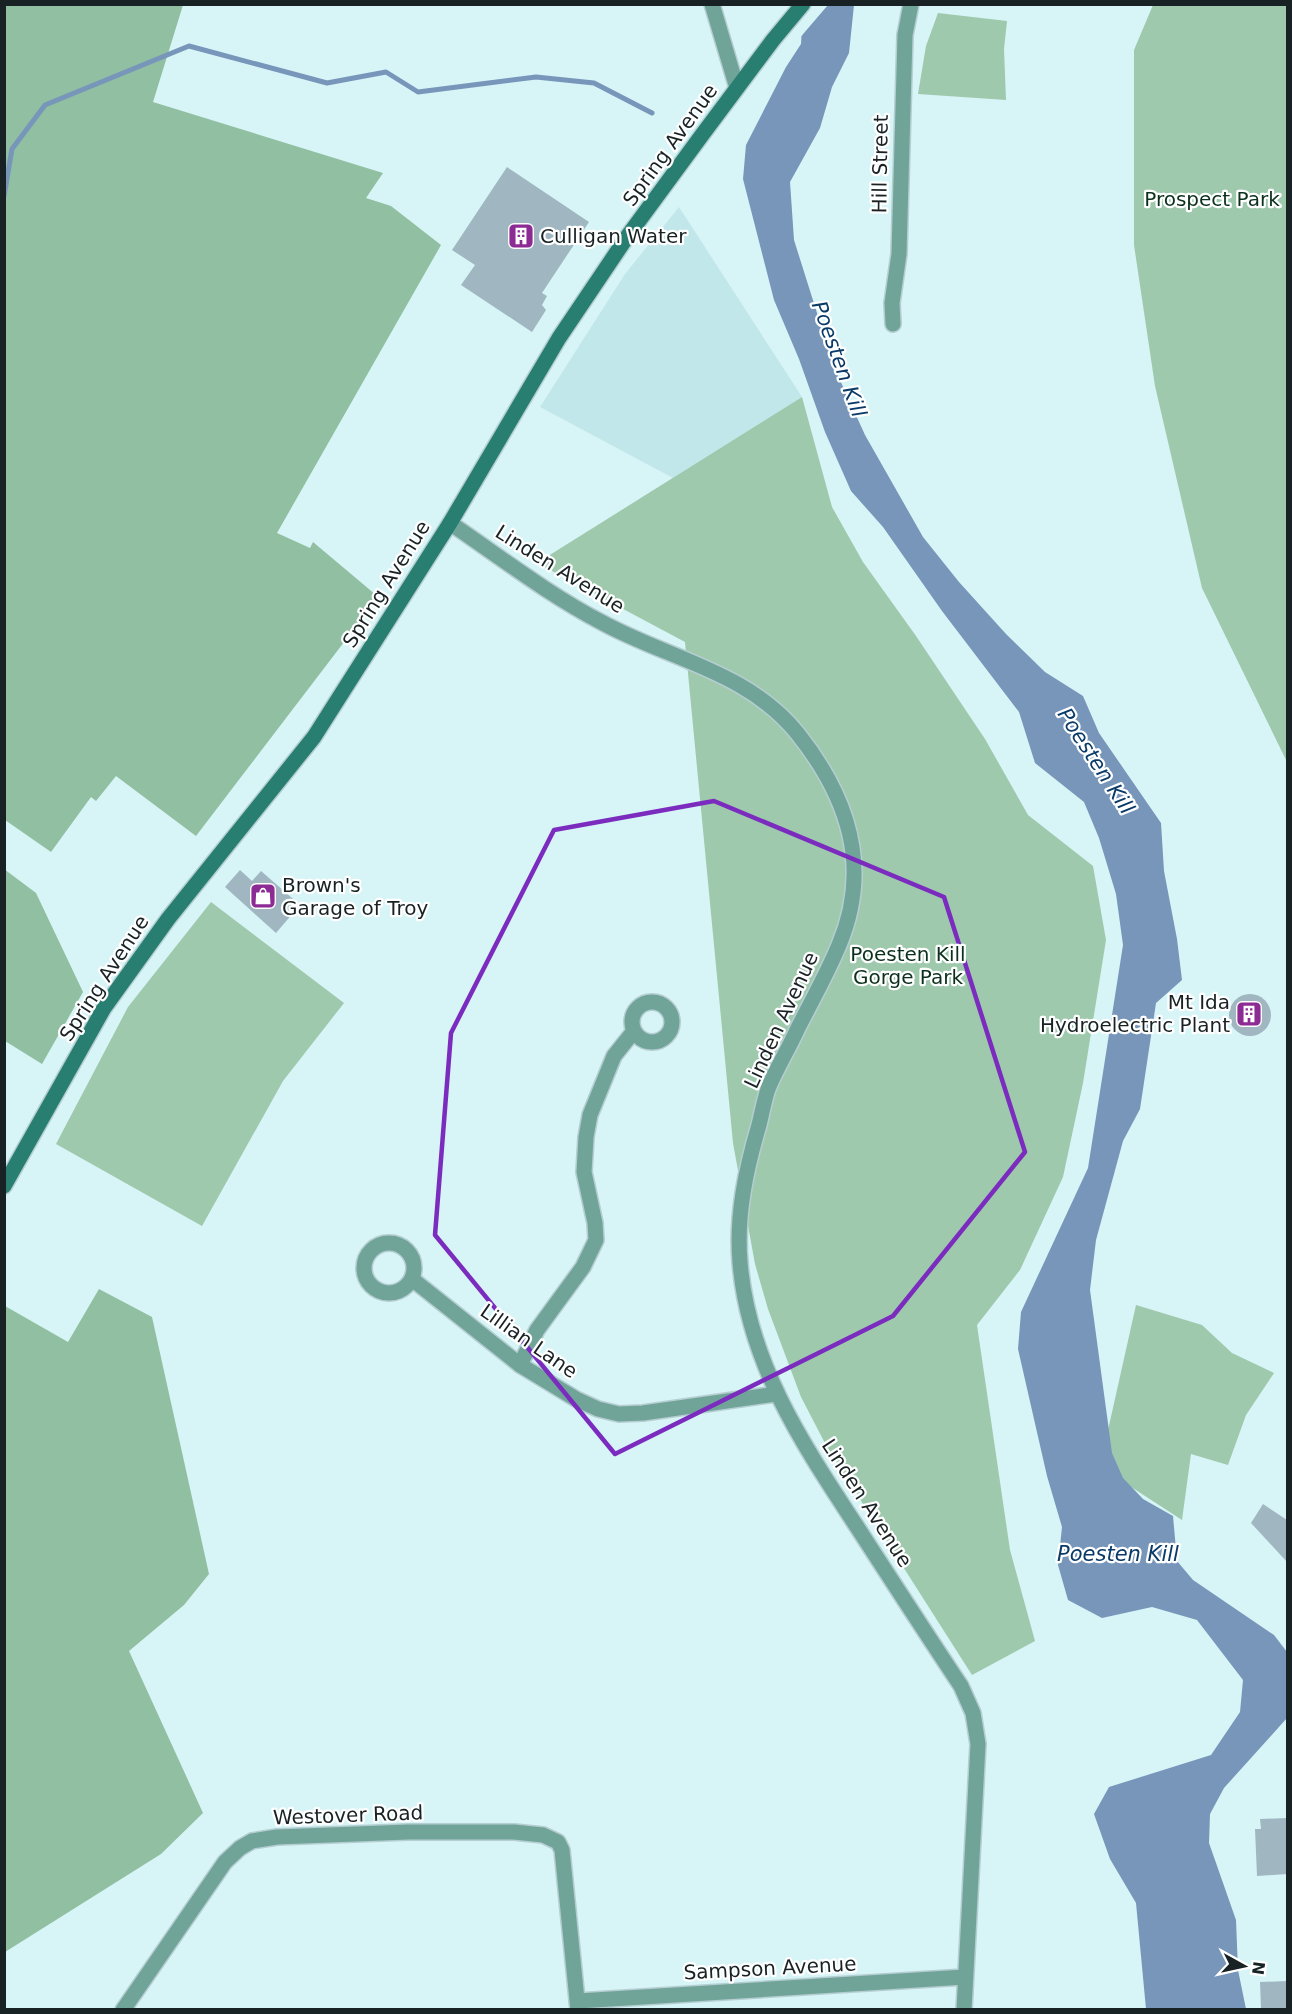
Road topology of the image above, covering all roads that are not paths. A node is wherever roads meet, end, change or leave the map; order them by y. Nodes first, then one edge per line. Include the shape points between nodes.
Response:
1 (712, 4) edge
2 (803, 4) edge
3 (911, 4) edge
4 (737, 88) junction
5 (893, 324) dead end
6 (450, 523) junction
7 (634, 1031) dead end
8 (4, 1186) edge
9 (412, 1279) dead end
10 (520, 1365) junction
11 (776, 1394) junction
12 (965, 1977) junction
13 (578, 2005) edge
14 (123, 2010) edge
15 (964, 2010) edge

1 - 4 street
2 - 4 street, Spring Avenue
3 - 5 street, Hill Street via 905,35 899,254
4 - 6 street, Spring Avenue via 627,237 565,330
6 - 8 street, Spring Avenue via 314,737 168,918 104,1008
6 - 11 street, Linden Avenue via 606,625 748,688 798,733 834,786 853,851 854,886 849,915 840,944 769,1089 738,1222 740,1264 750,1321
7 - 10 street via 614,1056 590,1116 586,1137 584,1172 596,1240 584,1267 537,1330
9 - 10 street, Lillian Lane
10 - 11 street, Lillian Lane via 576,1399 619,1414
11 - 12 street, Linden Avenue via 810,1455 961,1686 973,1713 978,1744
12 - 13 street, Sampson Avenue
12 - 15 street, Linden Avenue
13 - 14 street, Westover Road via 558,1842 543,1835 514,1832 408,1832 277,1837 252,1841 240,1848 225,1863

